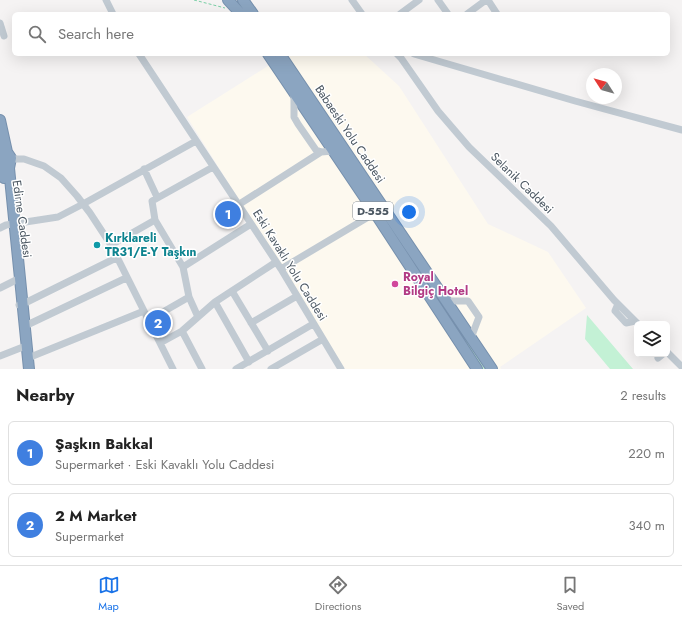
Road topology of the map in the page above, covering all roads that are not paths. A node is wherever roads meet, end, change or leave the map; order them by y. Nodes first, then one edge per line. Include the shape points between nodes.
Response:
1 (106, 0) edge
2 (243, 0) edge
3 (352, 0) edge
4 (419, 0) edge
5 (438, 0) edge
6 (487, 0) edge
7 (411, 2) edge
8 (228, 4) edge
9 (112, 12) edge
10 (238, 12) edge
11 (252, 12) edge
12 (361, 12) edge
13 (402, 12) edge
14 (447, 12) edge
15 (470, 12) edge
16 (496, 12) edge
17 (0, 23) edge
18 (4, 36) dead end
19 (140, 56) edge
20 (269, 56) edge
21 (281, 56) edge
22 (399, 56) edge
23 (421, 56) edge
24 (294, 93) junction
25 (0, 120) edge
26 (682, 130) edge
27 (196, 141) junction
28 (0, 145) edge
29 (334, 151) junction
30 (320, 152) junction
31 (6, 159) edge
32 (213, 167) junction
33 (144, 169) junction
34 (157, 197) junction
35 (83, 204) junction
36 (238, 205) junction
37 (375, 213) junction
38 (155, 220) junction
39 (13, 224) junction
40 (251, 224) junction
41 (0, 228) edge
42 (111, 246) junction
43 (116, 258) junction
44 (276, 262) junction
45 (183, 267) junction
46 (281, 269) junction
47 (126, 278) junction
48 (16, 280) junction
49 (0, 288) edge
50 (232, 290) junction
51 (297, 296) junction
52 (189, 297) junction
53 (215, 302) junction
54 (446, 302) junction
55 (21, 304) junction
56 (144, 311) junction
57 (198, 317) junction
58 (149, 320) junction
59 (635, 321) edge
60 (251, 323) junction
61 (314, 324) junction
62 (25, 326) junction
63 (182, 331) junction
64 (471, 338) junction
65 (323, 339) junction
66 (160, 343) junction
67 (23, 347) junction
68 (268, 351) junction
69 (670, 355) edge
70 (0, 356) edge
71 (28, 358) junction
72 (249, 362) junction
73 (682, 367) edge
74 (24, 369) edge
75 (29, 369) edge
76 (174, 369) edge
77 (202, 369) edge
78 (236, 369) edge
79 (271, 369) edge
80 (340, 369) edge
81 (476, 369) edge
82 (492, 369) edge

1 - 9 street
2 - 11 highway
3 - 12 street
4 - 7 street
5 - 14 street
6 - 15 street
6 - 16 street
7 - 13 street
8 - 10 highway
17 - 18 street
19 - 27 street, Eski Kavaklı Yolu Caddesi
20 - 24 highway, Babaeski Yolu Caddesi / D-555
21 - 54 highway, Babaeski Yolu Caddesi / D-555
22 - 59 street, Selanik Caddesi via 438,111 470,147 551,226
23 - 26 street
24 - 29 highway, Babaeski Yolu Caddesi / D-555
24 - 30 street via 294,116 316,150
25 - 31 highway, Edirne Caddesi
27 - 32 street, Eski Kavaklı Yolu Caddesi
27 - 33 street
28 - 31 highway, Edirne Caddesi
29 - 30 street
29 - 37 highway, Babaeski Yolu Caddesi / D-555
30 - 36 street
31 - 35 street via 30,160 49,169 61,178
31 - 39 highway, Edirne Caddesi
32 - 34 street
32 - 36 street, Eski Kavaklı Yolu Caddesi
33 - 34 street
33 - 35 street
34 - 38 street via 152,201
35 - 39 street via 58,217
35 - 42 street
36 - 40 street, Eski Kavaklı Yolu Caddesi
37 - 46 street
37 - 81 highway, Babaeski Yolu Caddesi / D-555
38 - 42 street
38 - 45 street
39 - 41 street
39 - 48 highway, Edirne Caddesi
39 - 55 highway, Edirne Caddesi
40 - 44 street, Eski Kavaklı Yolu Caddesi
40 - 45 street
42 - 43 street
43 - 47 street
43 - 55 street
44 - 46 street, Eski Kavaklı Yolu Caddesi
44 - 50 street
45 - 52 street
46 - 51 street, Eski Kavaklı Yolu Caddesi
47 - 56 street
47 - 62 street
48 - 49 street
48 - 55 highway, Edirne Caddesi
50 - 53 street
50 - 60 street
51 - 60 street
51 - 61 street, Eski Kavaklı Yolu Caddesi
52 - 57 street
52 - 58 street
53 - 57 street
53 - 72 street
54 - 64 highway, Babaeski Yolu Caddesi / D-555
54 - 64 street via 468,300 479,317
55 - 62 highway, Edirne Caddesi
55 - 67 highway, Edirne Caddesi
56 - 58 street
56 - 71 street
57 - 63 street
58 - 66 street
60 - 68 street
61 - 65 street, Eski Kavaklı Yolu Caddesi
61 - 68 street
62 - 71 highway, Edirne Caddesi
63 - 66 street
63 - 77 street
64 - 82 highway, Babaeski Yolu Caddesi / D-555
65 - 79 street
65 - 80 street, Eski Kavaklı Yolu Caddesi
66 - 76 street
67 - 70 street
67 - 74 highway, Edirne Caddesi
68 - 72 street
69 - 73 street
71 - 75 highway, Edirne Caddesi
72 - 78 street

